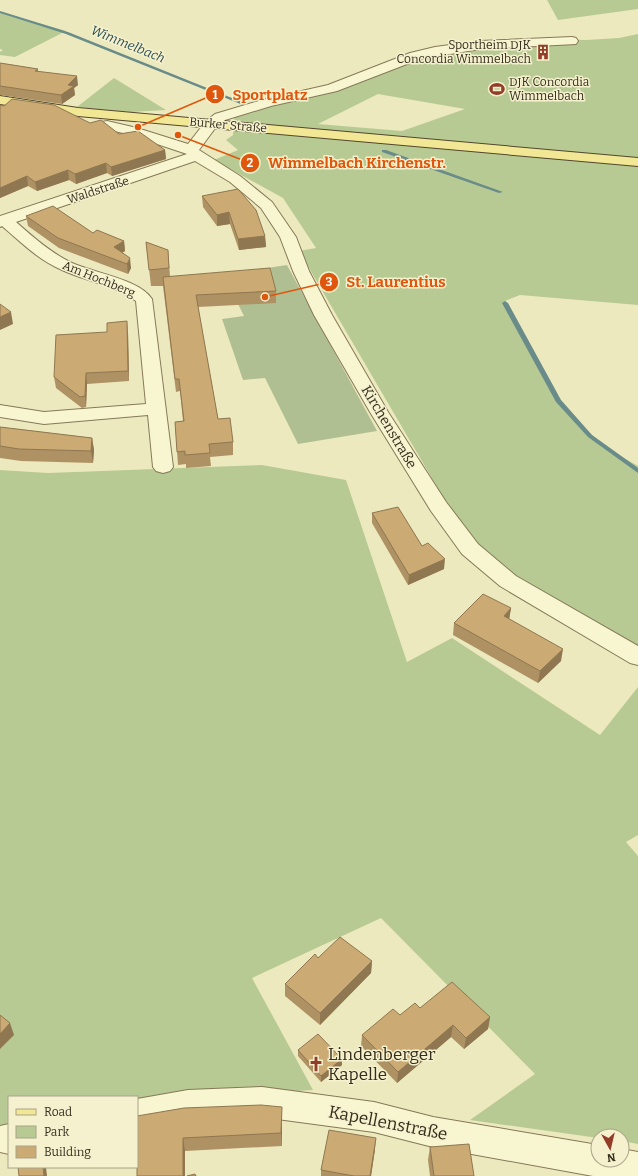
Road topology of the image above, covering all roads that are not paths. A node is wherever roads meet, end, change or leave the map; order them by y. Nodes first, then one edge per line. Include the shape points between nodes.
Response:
1 (572, 41) dead end
2 (4, 104) edge
3 (211, 124) junction
4 (107, 125) edge
5 (194, 153) junction
6 (638, 162) edge
7 (2, 221) edge
8 (157, 409) junction
9 (0, 411) edge
10 (163, 467) dead end
11 (638, 657) edge
12 (138, 1114) edge
13 (638, 1168) edge

1 - 3 street via 511,42 435,51 397,62 332,88 220,116
2 - 3 main road, Burker Straße
3 - 5 street
3 - 6 main road, Burker Straße
4 - 5 street, Kirchenstraße
5 - 7 street, Waldstraße
5 - 11 street, Kirchenstraße via 235,179 267,205 288,237 301,271 378,412 438,506 470,549 508,581
7 - 8 street, Am Hochberg via 55,261 134,291 144,299
8 - 9 street via 44,418
8 - 10 street, Am Hochberg
12 - 13 street, Kapellenstraße via 188,1105 262,1102 374,1117 433,1132

